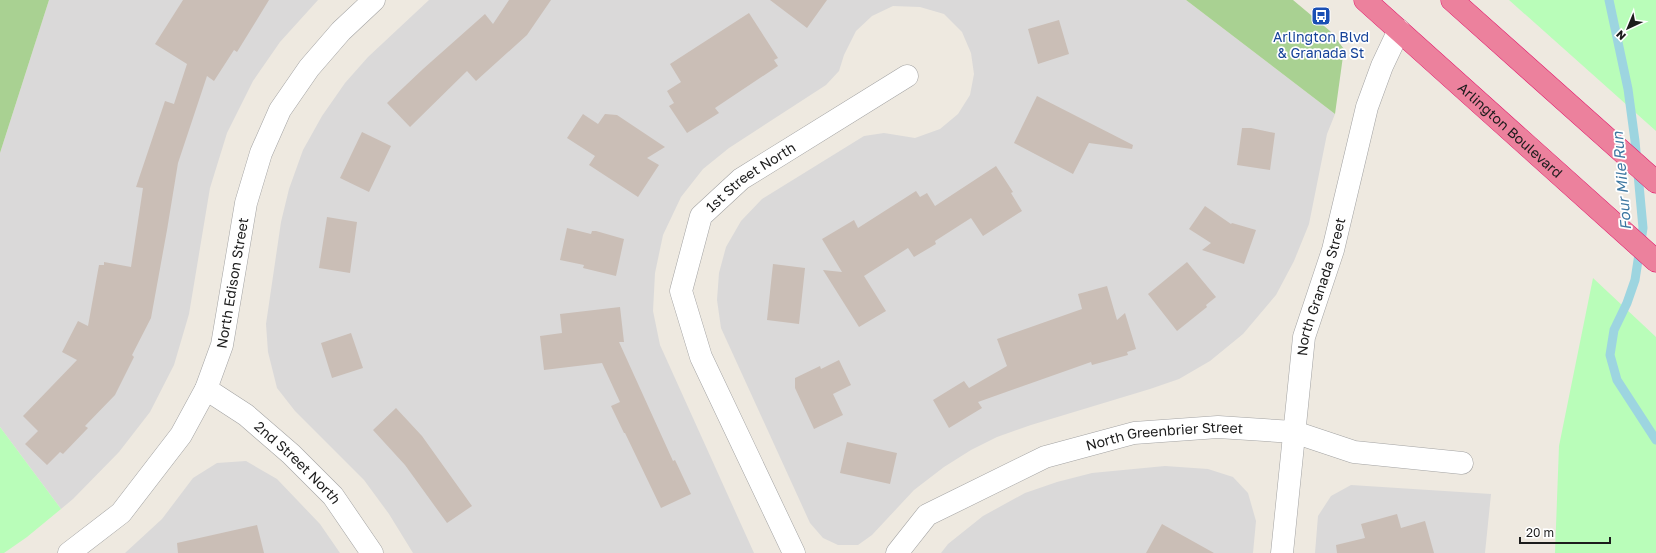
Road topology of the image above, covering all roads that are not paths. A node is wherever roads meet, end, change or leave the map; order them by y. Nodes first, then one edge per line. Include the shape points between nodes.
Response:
1 (374, 0) edge
2 (1364, 0) edge
3 (1452, 0) edge
4 (1399, 30) junction
5 (907, 76) dead end
6 (1656, 182) edge
7 (1656, 261) edge
8 (206, 389) junction
9 (1294, 432) junction
10 (1462, 463) dead end
11 (70, 553) edge
12 (372, 553) edge
13 (794, 553) edge
14 (897, 553) edge
15 (1282, 553) edge

1 - 8 street, North Edison Street via 341,31 309,68 280,110 261,152 246,203 222,345
2 - 4 highway, Arlington Boulevard
3 - 6 highway
4 - 7 highway, Arlington Boulevard
4 - 9 street, North Granada Street via 1367,107 1333,250 1304,337
5 - 13 street, 1st Street North via 741,179 701,216 681,291 701,357
8 - 11 street, North Edison Street via 181,434 121,513
8 - 12 street, 2nd Street North via 246,415 291,454 333,496
9 - 10 street, North Greenbrier Street via 1354,452
9 - 14 street, North Greenbrier Street via 1218,427 1134,433 1045,457 927,515
9 - 15 street, North Granada Street

